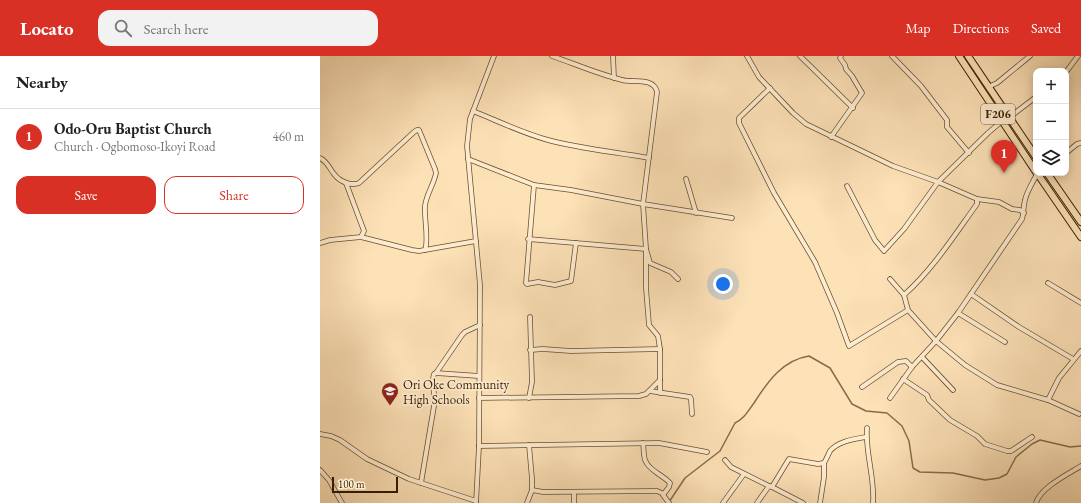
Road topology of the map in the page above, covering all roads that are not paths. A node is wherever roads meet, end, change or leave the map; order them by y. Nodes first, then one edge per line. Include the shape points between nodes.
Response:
1 (494, 56) edge
2 (552, 56) edge
3 (613, 56) edge
4 (747, 56) edge
5 (800, 56) edge
6 (842, 56) edge
7 (892, 56) edge
8 (959, 56) edge
9 (968, 56) edge
10 (1030, 56) edge
11 (1080, 56) edge
12 (1069, 69) edge
13 (614, 78) junction
14 (988, 87) junction
15 (770, 88) junction
16 (1033, 99) edge
17 (853, 108) junction
18 (473, 111) junction
19 (1008, 116) junction
20 (1002, 121) junction
21 (831, 137) junction
22 (1081, 143) edge
23 (1069, 151) edge
24 (969, 153) junction
25 (1033, 153) edge
26 (320, 158) edge
27 (649, 158) junction
28 (468, 159) junction
29 (1033, 167) edge
30 (1036, 176) edge
31 (1039, 176) edge
32 (1049, 176) edge
33 (686, 179) dead end
34 (938, 182) junction
35 (346, 183) junction
36 (534, 184) junction
37 (847, 186) dead end
38 (977, 199) junction
39 (643, 204) junction
40 (696, 213) junction
41 (1024, 213) junction
42 (732, 218) dead end
43 (1081, 222) edge
44 (361, 237) junction
45 (1081, 237) edge
46 (528, 238) junction
47 (476, 241) junction
48 (320, 243) edge
49 (576, 243) junction
50 (427, 244) junction
51 (432, 247) junction
52 (646, 249) junction
53 (425, 250) junction
54 (890, 279) dead end
55 (678, 280) dead end
56 (1048, 283) dead end
57 (971, 294) junction
58 (904, 295) junction
59 (1081, 303) edge
60 (908, 310) junction
61 (958, 313) junction
62 (530, 317) dead end
63 (480, 325) junction
64 (936, 341) junction
65 (1005, 342) dead end
66 (660, 349) junction
67 (530, 350) junction
68 (1081, 350) edge
69 (922, 357) junction
70 (1073, 360) junction
71 (912, 367) junction
72 (436, 373) junction
73 (479, 376) junction
74 (904, 379) junction
75 (660, 380) junction
76 (862, 387) dead end
77 (953, 390) dead end
78 (650, 391) junction
79 (660, 393) junction
80 (479, 398) junction
81 (529, 398) junction
82 (890, 398) dead end
83 (1048, 400) junction
84 (692, 414) dead end
85 (1078, 414) dead end
86 (867, 428) dead end
87 (320, 434) edge
88 (866, 437) junction
89 (1032, 437) dead end
90 (642, 443) junction
91 (529, 445) junction
92 (479, 446) junction
93 (707, 452) dead end
94 (725, 460) dead end
95 (824, 463) junction
96 (1081, 466) edge
97 (320, 470) edge
98 (744, 474) junction
99 (421, 483) junction
100 (770, 486) junction
101 (532, 490) junction
102 (574, 493) junction
103 (664, 494) junction
104 (476, 502) edge
105 (342, 503) edge
106 (527, 503) edge
107 (574, 503) edge
108 (670, 503) edge
109 (723, 503) edge
110 (757, 503) edge
111 (803, 503) edge
112 (820, 503) edge
113 (873, 503) edge
114 (1036, 503) edge

1 - 18 street
2 - 13 street
3 - 13 street
4 - 15 street via 759,77
5 - 17 street
6 - 17 street via 840,58 862,93
7 - 24 street via 921,86 947,120 947,127
8 - 20 main road, F206
9 - 14 main road, F206
10 - 14 street via 997,83
11 - 12 street
13 - 27 street via 652,84 656,87
14 - 19 main road, F206
15 - 21 street via 806,124
15 - 60 street via 739,118 739,123 774,193 815,262 849,346
16 - 19 street via 1012,116
17 - 21 street
18 - 27 street via 548,140
18 - 28 street via 467,146
19 - 25 main road, F206
20 - 24 street
20 - 29 main road, F206
21 - 34 street via 893,166
22 - 23 street
24 - 34 street
26 - 35 street via 329,165 334,175
27 - 39 street
28 - 36 street
28 - 47 street
30 - 41 street via 1024,202
31 - 45 main road, F206
32 - 43 main road
33 - 40 street
34 - 37 street via 884,251 875,240
34 - 38 street
35 - 44 street via 364,231
35 - 50 street via 359,182 419,130 436,173 425,205
36 - 39 street
36 - 46 street
38 - 41 street via 999,202
38 - 58 street via 977,204 943,252
39 - 40 street
39 - 52 street
40 - 42 street
41 - 57 street via 1022,220
44 - 48 street
44 - 53 street via 412,250
46 - 49 street
46 - 49 street via 527,284 538,282 559,285 571,281
47 - 51 street
47 - 63 street
49 - 52 street
50 - 51 street
50 - 53 street
51 - 53 street
52 - 55 street via 650,263 671,272
52 - 66 street via 649,325 658,336
54 - 58 street
56 - 59 street
57 - 61 street
57 - 70 street
58 - 60 street
60 - 64 street
61 - 64 street
61 - 65 street
62 - 67 street
63 - 72 street via 462,335
63 - 73 street
64 - 69 street
64 - 83 street via 965,365 997,384
66 - 67 street
66 - 75 street
67 - 81 street via 532,382
68 - 70 street
69 - 71 street
69 - 77 street
70 - 83 street via 1059,378
71 - 74 street
71 - 76 street via 906,361 898,362
72 - 73 street
72 - 99 street via 433,377 435,400
73 - 80 street
74 - 82 street
74 - 89 street via 927,395 950,420 985,444 1010,451
75 - 78 street
75 - 79 street
78 - 79 street
78 - 81 street via 639,396
79 - 84 street via 690,397
80 - 81 street
80 - 92 street
83 - 85 street
86 - 88 street
87 - 99 street via 332,436 367,459
88 - 95 street via 839,444 830,451
88 - 113 street
90 - 91 street
90 - 93 street via 659,443
90 - 103 street via 646,463 670,483
91 - 92 street
91 - 101 street
92 - 104 street
94 - 98 street via 731,467
95 - 100 street via 789,459
95 - 112 street
96 - 114 street via 1039,495
97 - 105 street
98 - 100 street
98 - 109 street
99 - 104 street
100 - 110 street
100 - 111 street
101 - 102 street
101 - 106 street
102 - 103 street
102 - 107 street
103 - 108 street

